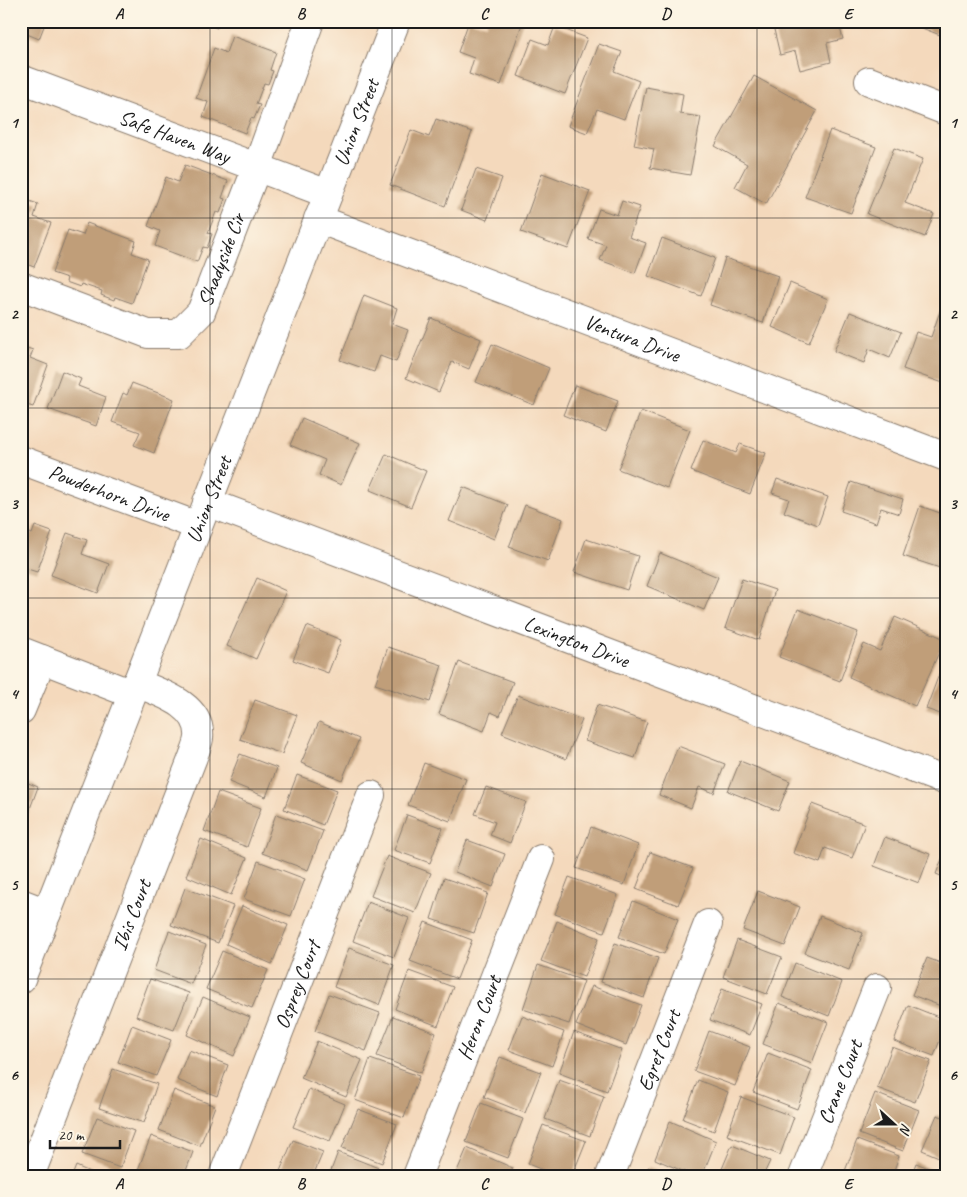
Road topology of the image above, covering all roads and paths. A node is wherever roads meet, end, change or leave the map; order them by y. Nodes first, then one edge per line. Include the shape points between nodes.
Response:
1 (310, 21) edge
2 (396, 21) edge
3 (21, 79) edge
4 (869, 81) dead end
5 (946, 111) edge
6 (257, 167) junction
7 (323, 206) junction
8 (21, 286) edge
9 (946, 457) edge
10 (21, 460) edge
11 (202, 514) junction
12 (32, 655) edge
13 (134, 689) junction
14 (21, 710) edge
15 (946, 781) edge
16 (371, 795) dead end
17 (541, 859) dead end
18 (21, 903) edge
19 (47, 913) junction
20 (708, 924) dead end
21 (21, 978) edge
22 (876, 988) dead end
23 (30, 1176) edge
24 (223, 1176) edge
25 (416, 1176) edge
26 (610, 1176) edge
27 (803, 1176) edge

1 - 6 street, Shadyside Cir
2 - 7 street, Union Street
3 - 6 street, Safe Haven Way
4 - 5 street
6 - 7 street, Safe Haven Way
6 - 8 street, Shadyside Cir via 202,312 179,334 148,334
7 - 9 street, Ventura Drive
7 - 11 street, Union Street
10 - 11 street, Powderhorn Drive
11 - 13 street, Union Street
11 - 15 street, Lexington Drive
12 - 13 street, Ibis Court
12 - 14 street
13 - 19 street, Union Street
13 - 23 street, Ibis Court via 166,695 186,707 196,720 199,738
16 - 24 street, Osprey Court
17 - 25 street, Heron Court
18 - 19 street
19 - 21 street, Union Street
20 - 26 street, Egret Court
22 - 27 street, Crane Court

